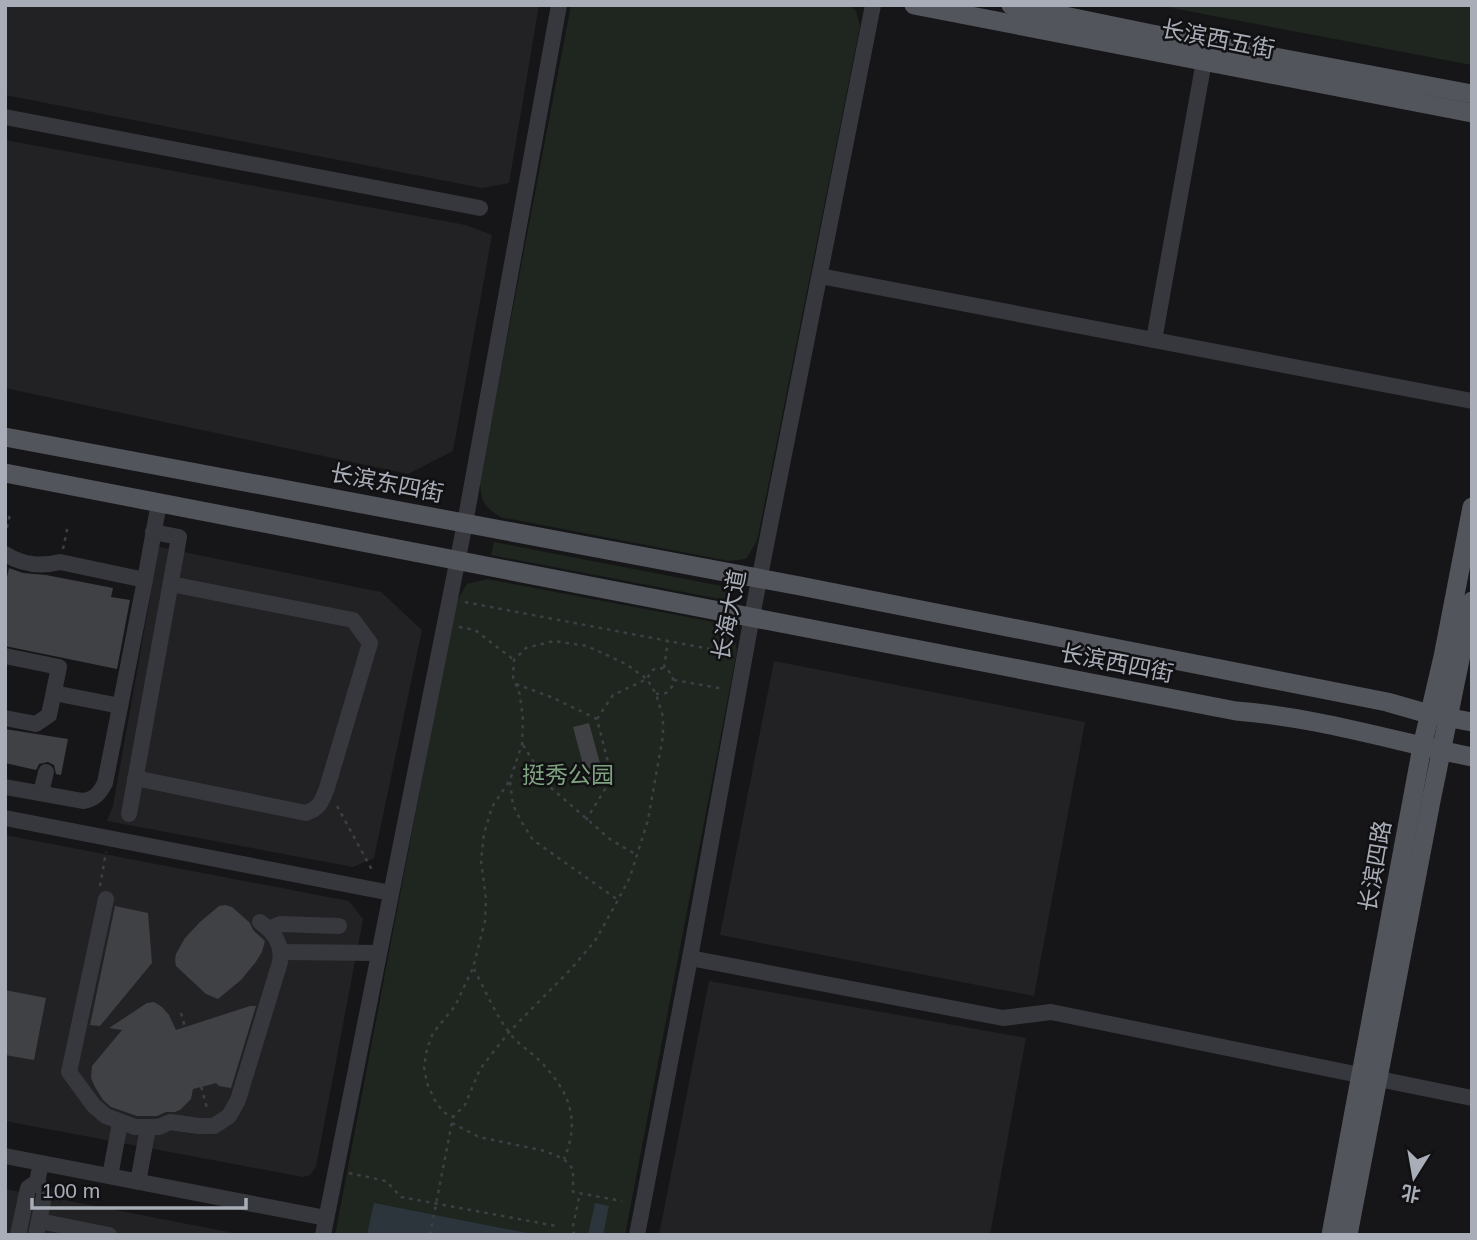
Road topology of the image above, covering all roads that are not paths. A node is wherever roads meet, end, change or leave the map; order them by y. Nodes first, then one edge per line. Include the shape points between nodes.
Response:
1 (559, 5) edge
2 (873, 5) edge
3 (914, 5) edge
4 (1011, 5) edge
5 (1204, 61) junction
6 (1472, 94) edge
7 (1472, 113) edge
8 (5, 117) edge
9 (480, 208) dead end
10 (820, 275) junction
11 (1154, 340) junction
12 (1472, 401) edge
13 (5, 437) edge
14 (5, 473) edge
15 (159, 503) junction
16 (1472, 506) edge
17 (465, 523) junction
18 (153, 531) junction
19 (5, 554) edge
20 (458, 561) junction
21 (759, 579) junction
22 (145, 580) junction
23 (170, 584) junction
24 (1472, 601) edge
25 (752, 616) junction
26 (5, 656) edge
27 (54, 693) junction
28 (120, 706) junction
29 (1438, 716) junction
30 (5, 718) edge
31 (1472, 722) edge
32 (1432, 749) junction
33 (1472, 757) edge
34 (46, 772) dead end
35 (135, 778) junction
36 (5, 787) edge
37 (41, 793) junction
38 (128, 814) dead end
39 (5, 818) edge
40 (391, 893) junction
41 (106, 899) dead end
42 (338, 926) dead end
43 (282, 952) junction
44 (379, 953) junction
45 (690, 958) junction
46 (1369, 1078) junction
47 (1472, 1098) edge
48 (120, 1123) junction
49 (148, 1128) junction
50 (5, 1156) edge
51 (41, 1163) junction
52 (110, 1177) junction
53 (37, 1182) junction
54 (138, 1182) junction
55 (326, 1218) junction
56 (15, 1223) edge
57 (37, 1228) edge
58 (109, 1235) edge
59 (323, 1235) edge
60 (637, 1235) edge
61 (1331, 1235) edge
62 (1348, 1235) edge

1 - 17 street
2 - 10 street, 长海大道
3 - 5 main road, 长滨西五街
4 - 6 main road, 长滨西五街
5 - 7 main road, 长滨西五街
5 - 11 street
8 - 9 street
10 - 11 street
10 - 21 street, 长海大道
11 - 12 street
13 - 17 main road, 长滨东四街
14 - 15 main road
15 - 18 street
15 - 20 main road
16 - 29 main road, 长滨四路 via 1443,657
17 - 20 street
17 - 21 main road, 长滨东四街
18 - 22 street
18 - 23 street via 179,537
19 - 22 street via 30,565 60,562
20 - 25 main road
20 - 40 street
21 - 25 street, 长海大道
21 - 29 main road, 长滨西四街 via 1373,699
22 - 28 street
23 - 35 street
23 - 35 street via 353,620 370,643 327,788 314,810 306,813
24 - 29 main road, 长滨四路
25 - 32 main road, 长滨西四街 via 1381,735
25 - 45 street, 长海大道
26 - 27 street via 59,667
27 - 28 street
27 - 30 street via 49,715 36,724
28 - 37 street via 99,793 83,801
29 - 31 main road, 长滨西四街
29 - 32 main road, 长滨四路
32 - 33 main road, 长滨西四街
32 - 46 main road, 长滨四路
34 - 37 street
35 - 38 street
36 - 37 street
39 - 40 street
40 - 44 street
41 - 48 street via 69,1072 94,1105
42 - 43 street via 265,925
43 - 44 street
43 - 49 street via 238,1100 229,1115 214,1126 170,1122
44 - 55 street
45 - 46 street via 1003,1018 1051,1012
45 - 60 street, 长海大道
46 - 47 street
46 - 61 main road, 长滨四路
46 - 62 main road, 长滨四路
48 - 49 street
48 - 52 street
49 - 54 street
50 - 51 street
51 - 52 street
51 - 53 street
52 - 54 street
53 - 56 street via 27,1188
53 - 57 street via 45,1192
54 - 55 street
55 - 59 street
57 - 58 street

